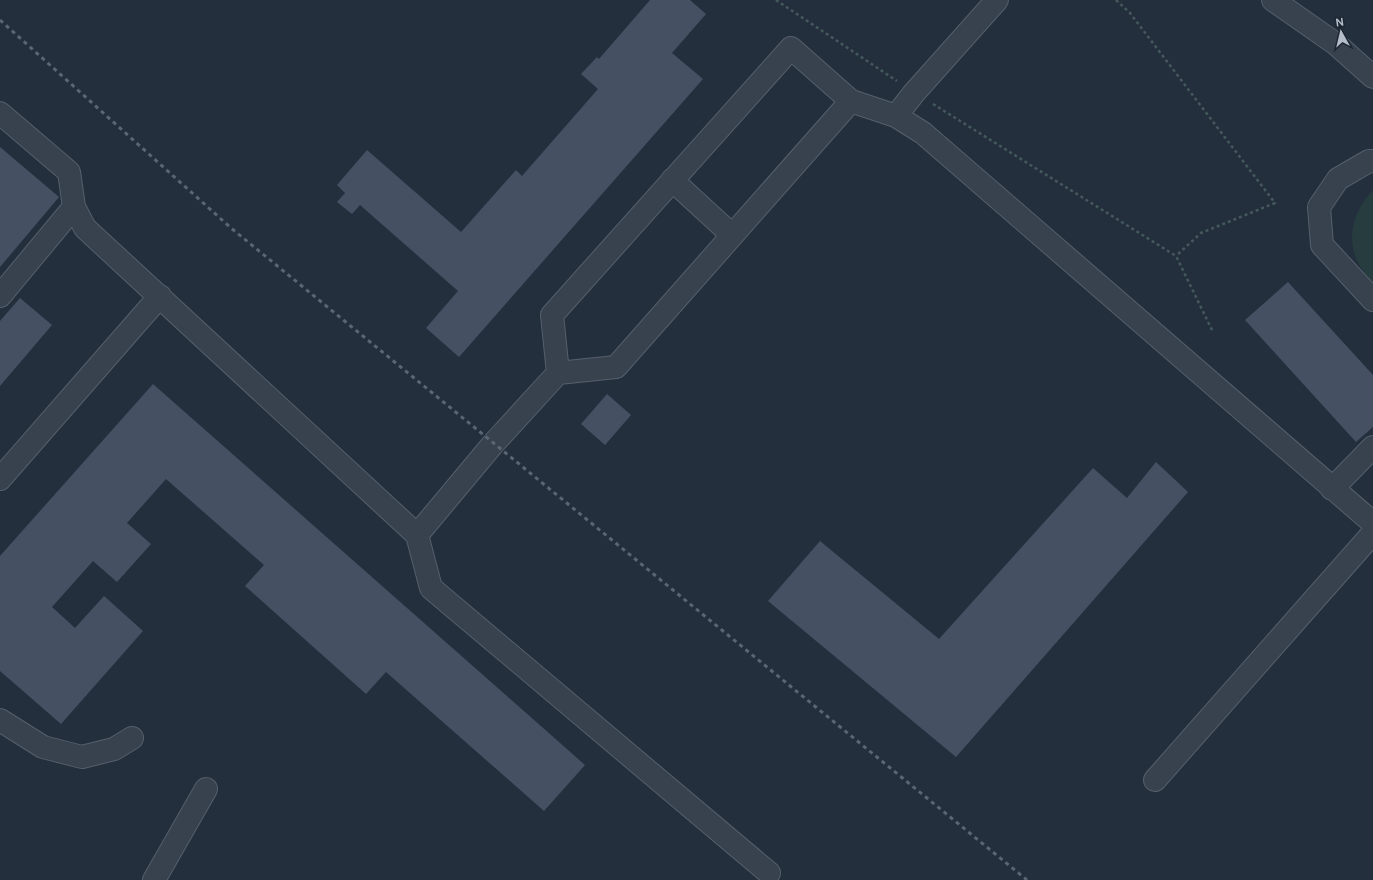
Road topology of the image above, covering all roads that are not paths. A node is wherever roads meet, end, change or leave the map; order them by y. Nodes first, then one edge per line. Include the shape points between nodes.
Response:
1 (997, 0) edge
2 (1273, 0) edge
3 (1373, 77) edge
4 (851, 101) junction
5 (0, 113) edge
6 (896, 116) junction
7 (1373, 161) edge
8 (672, 180) junction
9 (74, 207) junction
10 (732, 235) junction
11 (0, 296) edge
12 (160, 296) junction
13 (1373, 300) edge
14 (558, 373) junction
15 (1373, 447) edge
16 (0, 480) edge
17 (1332, 489) junction
18 (1373, 523) edge
19 (1373, 533) edge
20 (418, 535) junction
21 (0, 720) edge
22 (132, 738) dead end
23 (1155, 780) dead end
24 (206, 789) dead end
25 (769, 873) dead end
26 (154, 880) edge

1 - 6 lane
2 - 3 lane via 1336,44
4 - 6 lane
4 - 8 lane via 790,48
4 - 10 lane
5 - 9 lane via 69,172
6 - 17 lane via 923,133
7 - 13 lane via 1338,179 1319,207 1322,245
8 - 10 lane
8 - 14 lane via 552,315
9 - 11 lane
9 - 12 lane via 85,228
10 - 14 lane via 616,367
12 - 16 lane
12 - 20 lane
14 - 20 lane via 493,444
15 - 17 lane
17 - 18 lane
19 - 23 lane
20 - 25 lane via 431,588
21 - 22 lane via 43,746 82,757 114,748
24 - 26 lane

